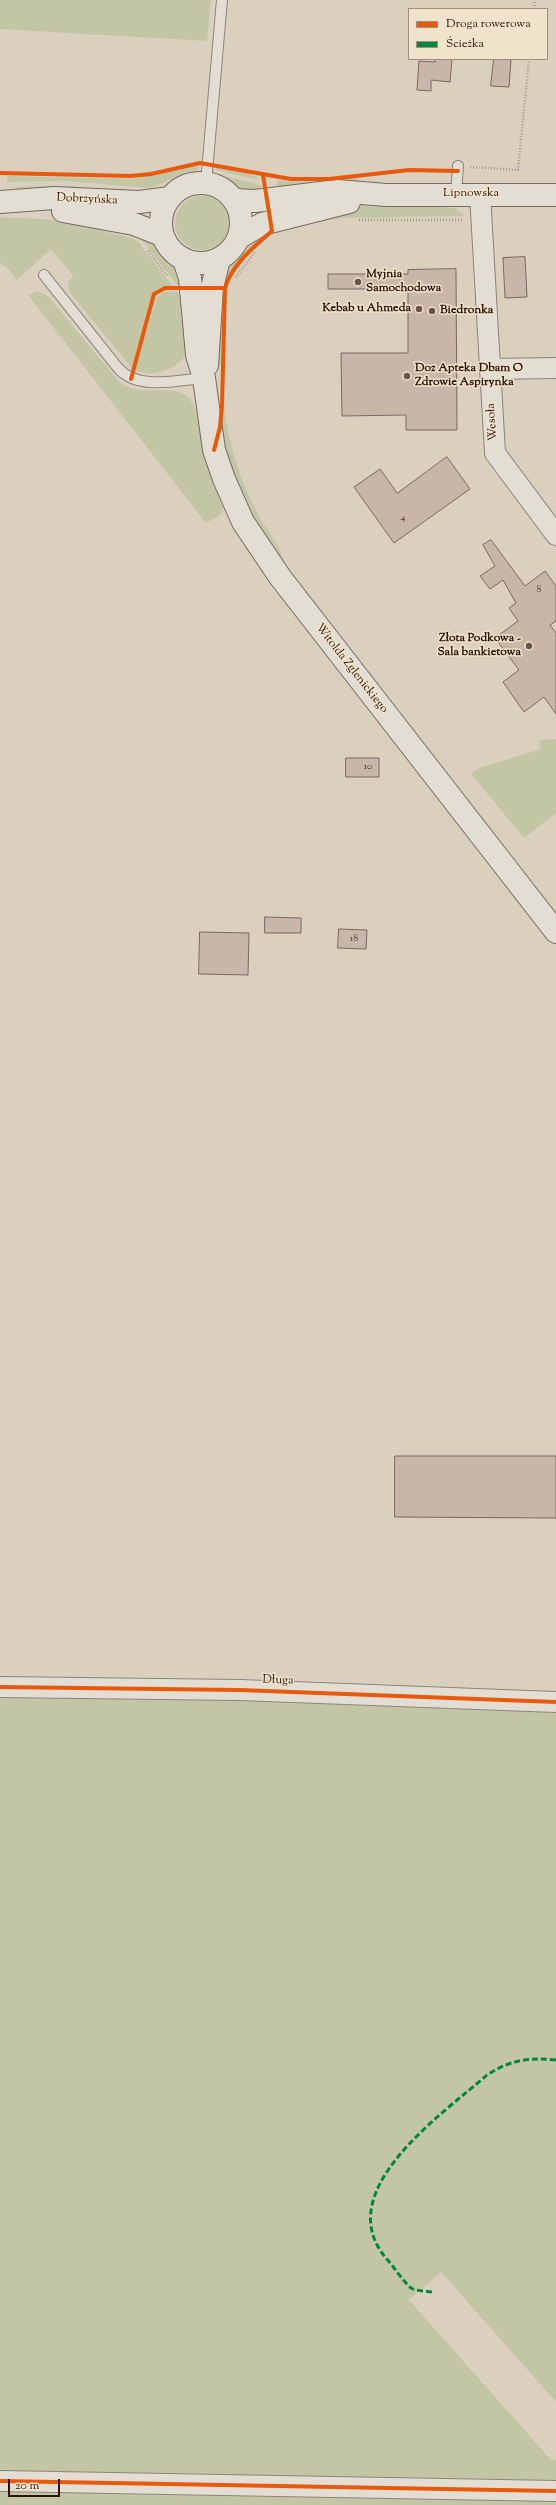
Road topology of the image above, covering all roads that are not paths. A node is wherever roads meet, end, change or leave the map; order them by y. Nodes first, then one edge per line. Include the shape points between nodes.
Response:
1 (222, 0) edge
2 (458, 166) road end
3 (206, 183) junction
4 (456, 194) junction
5 (480, 194) junction
6 (386, 195) junction
7 (556, 195) edge
8 (170, 198) junction
9 (234, 200) junction
10 (2, 202) edge
11 (162, 235) junction
12 (248, 242) junction
13 (219, 259) junction
14 (184, 260) junction
15 (44, 275) dead end
16 (556, 368) edge
17 (489, 369) junction
18 (204, 378) junction
19 (556, 535) edge
20 (556, 932) edge
21 (0, 1687) edge
22 (556, 1702) edge
23 (0, 2481) edge
24 (556, 2491) edge

1 - 3 lane
2 - 4 lane
3 - 8 main road via 184,187
3 - 9 main road via 223,190
4 - 5 main road, Lipnowska
4 - 6 main road, Lipnowska
5 - 7 main road, Lipnowska
5 - 17 street, Wesoła
6 - 9 main road, Lipnowska via 337,191 255,201
6 - 12 main road, Lipnowska via 335,204 256,226
8 - 10 main road, Dobrzyńska via 139,202 54,198
8 - 11 main road via 162,218
9 - 12 main road
10 - 11 main road, Dobrzyńska via 109,219 146,228
11 - 14 main road via 171,250
12 - 13 main road
13 - 14 main road via 203,264
13 - 18 main road, Witolda Zglenickiego via 212,288 210,354
14 - 18 main road, Witolda Zglenickiego via 190,278 197,355
15 - 18 lane via 126,376 143,382
16 - 17 street
17 - 19 street, Wesoła via 495,453
18 - 20 main road, Witolda Zglenickiego via 214,450 232,500 251,535 304,608
21 - 22 street, Długa via 264,1690
23 - 24 street

